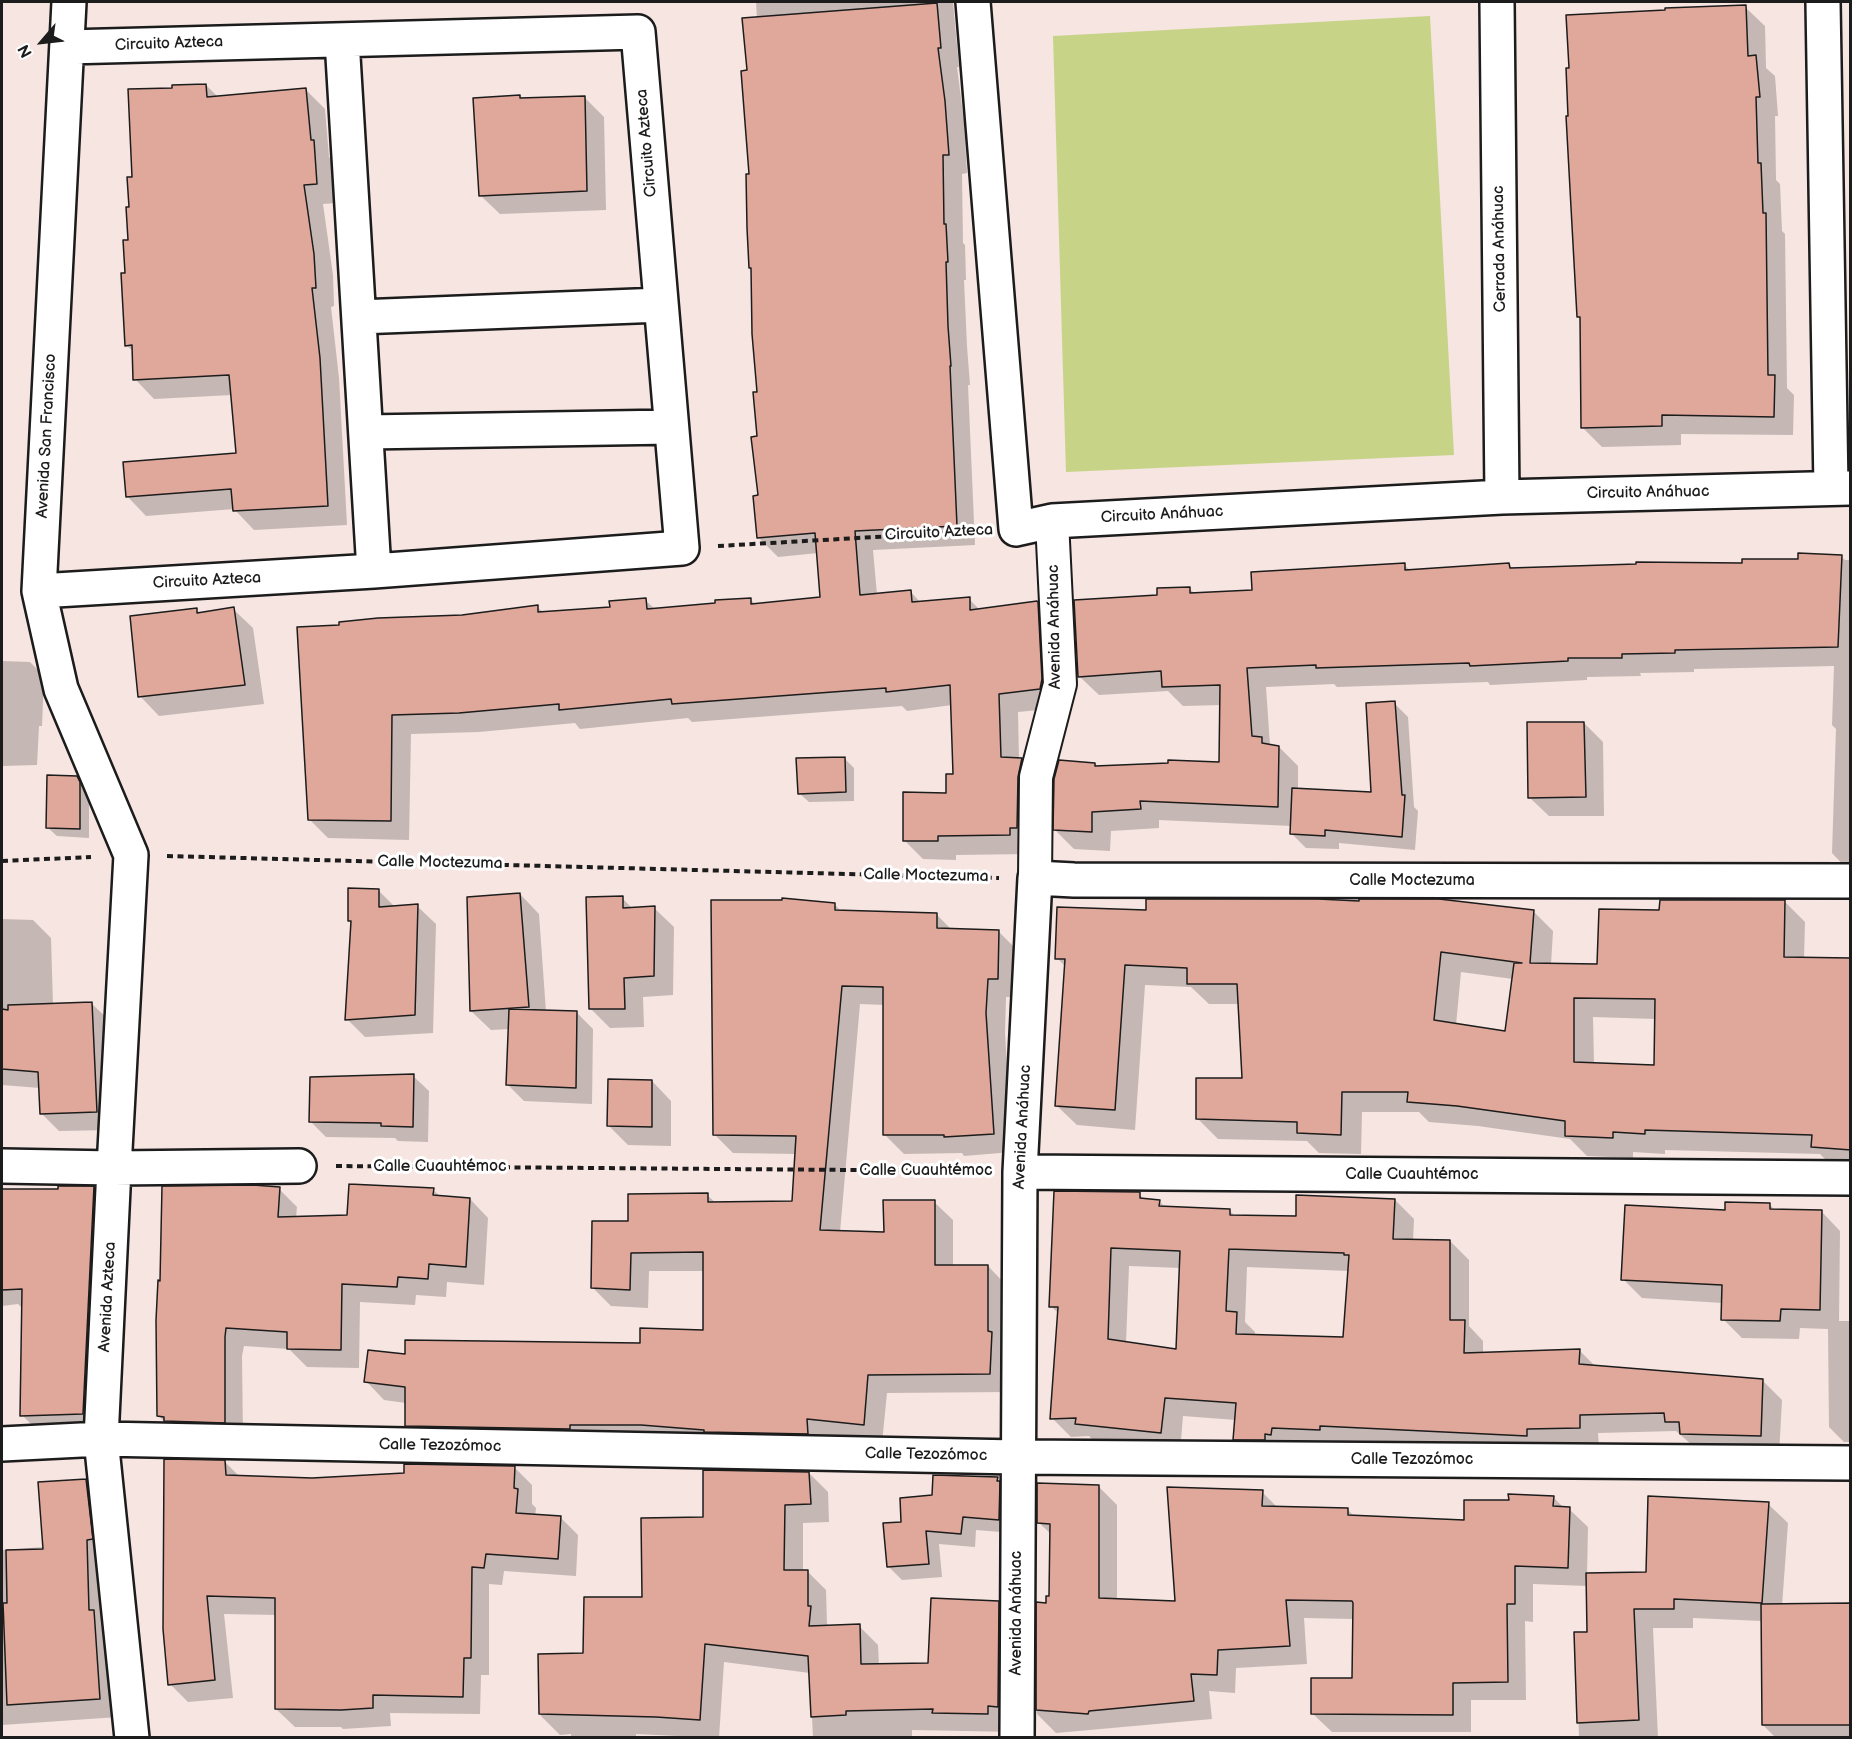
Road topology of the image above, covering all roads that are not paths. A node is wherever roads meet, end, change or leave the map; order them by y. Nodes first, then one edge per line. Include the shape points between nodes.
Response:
1 (69, 2) edge
2 (973, 2) edge
3 (986, 2) edge
4 (1497, 2) edge
5 (1823, 2) edge
6 (342, 40) junction
7 (67, 47) junction
8 (661, 305) junction
9 (359, 317) junction
10 (672, 428) junction
11 (366, 432) junction
12 (1841, 488) edge
13 (1502, 497) junction
14 (1052, 521) junction
15 (374, 571) junction
16 (39, 591) junction
17 (131, 855) joint
18 (1035, 879) junction
19 (1851, 881) edge
20 (2, 1166) edge
21 (299, 1166) road end
22 (114, 1168) junction
23 (1020, 1172) junction
24 (1851, 1178) edge
25 (101, 1439) junction
26 (2, 1444) edge
27 (1017, 1457) junction
28 (1851, 1463) edge
29 (132, 1737) edge
30 (1017, 1737) edge

1 - 7 street, Avenida San Francisco
2 - 3 street
2 - 14 street, Circuito Anáhuac via 1016,529
4 - 13 street, Cerrada Anáhuac
5 - 12 street
6 - 7 street, Circuito Azteca
6 - 8 street, Circuito Azteca via 638,32
6 - 9 street
7 - 16 street, Avenida San Francisco
8 - 9 street
8 - 10 street, Circuito Azteca
9 - 11 street
10 - 11 street
10 - 15 street, Circuito Azteca via 682,548
11 - 15 street
12 - 13 street, Circuito Anáhuac
13 - 14 street, Circuito Anáhuac
14 - 18 street, Avenida Anáhuac via 1060,684 1036,777
15 - 16 street, Circuito Azteca
16 - 17 street, Avenida San Francisco via 61,689
17 - 22 street, Avenida Azteca
18 - 19 street, Calle Moctezuma
18 - 23 street, Avenida Anáhuac
20 - 22 street
21 - 22 street
22 - 25 street, Avenida Azteca
23 - 24 street, Calle Cuauhtémoc
23 - 27 street, Avenida Anáhuac
25 - 26 street, Calle Tezozómoc
25 - 27 street, Calle Tezozómoc
25 - 29 street, Avenida Azteca
27 - 28 street, Calle Tezozómoc
27 - 30 street, Avenida Anáhuac

